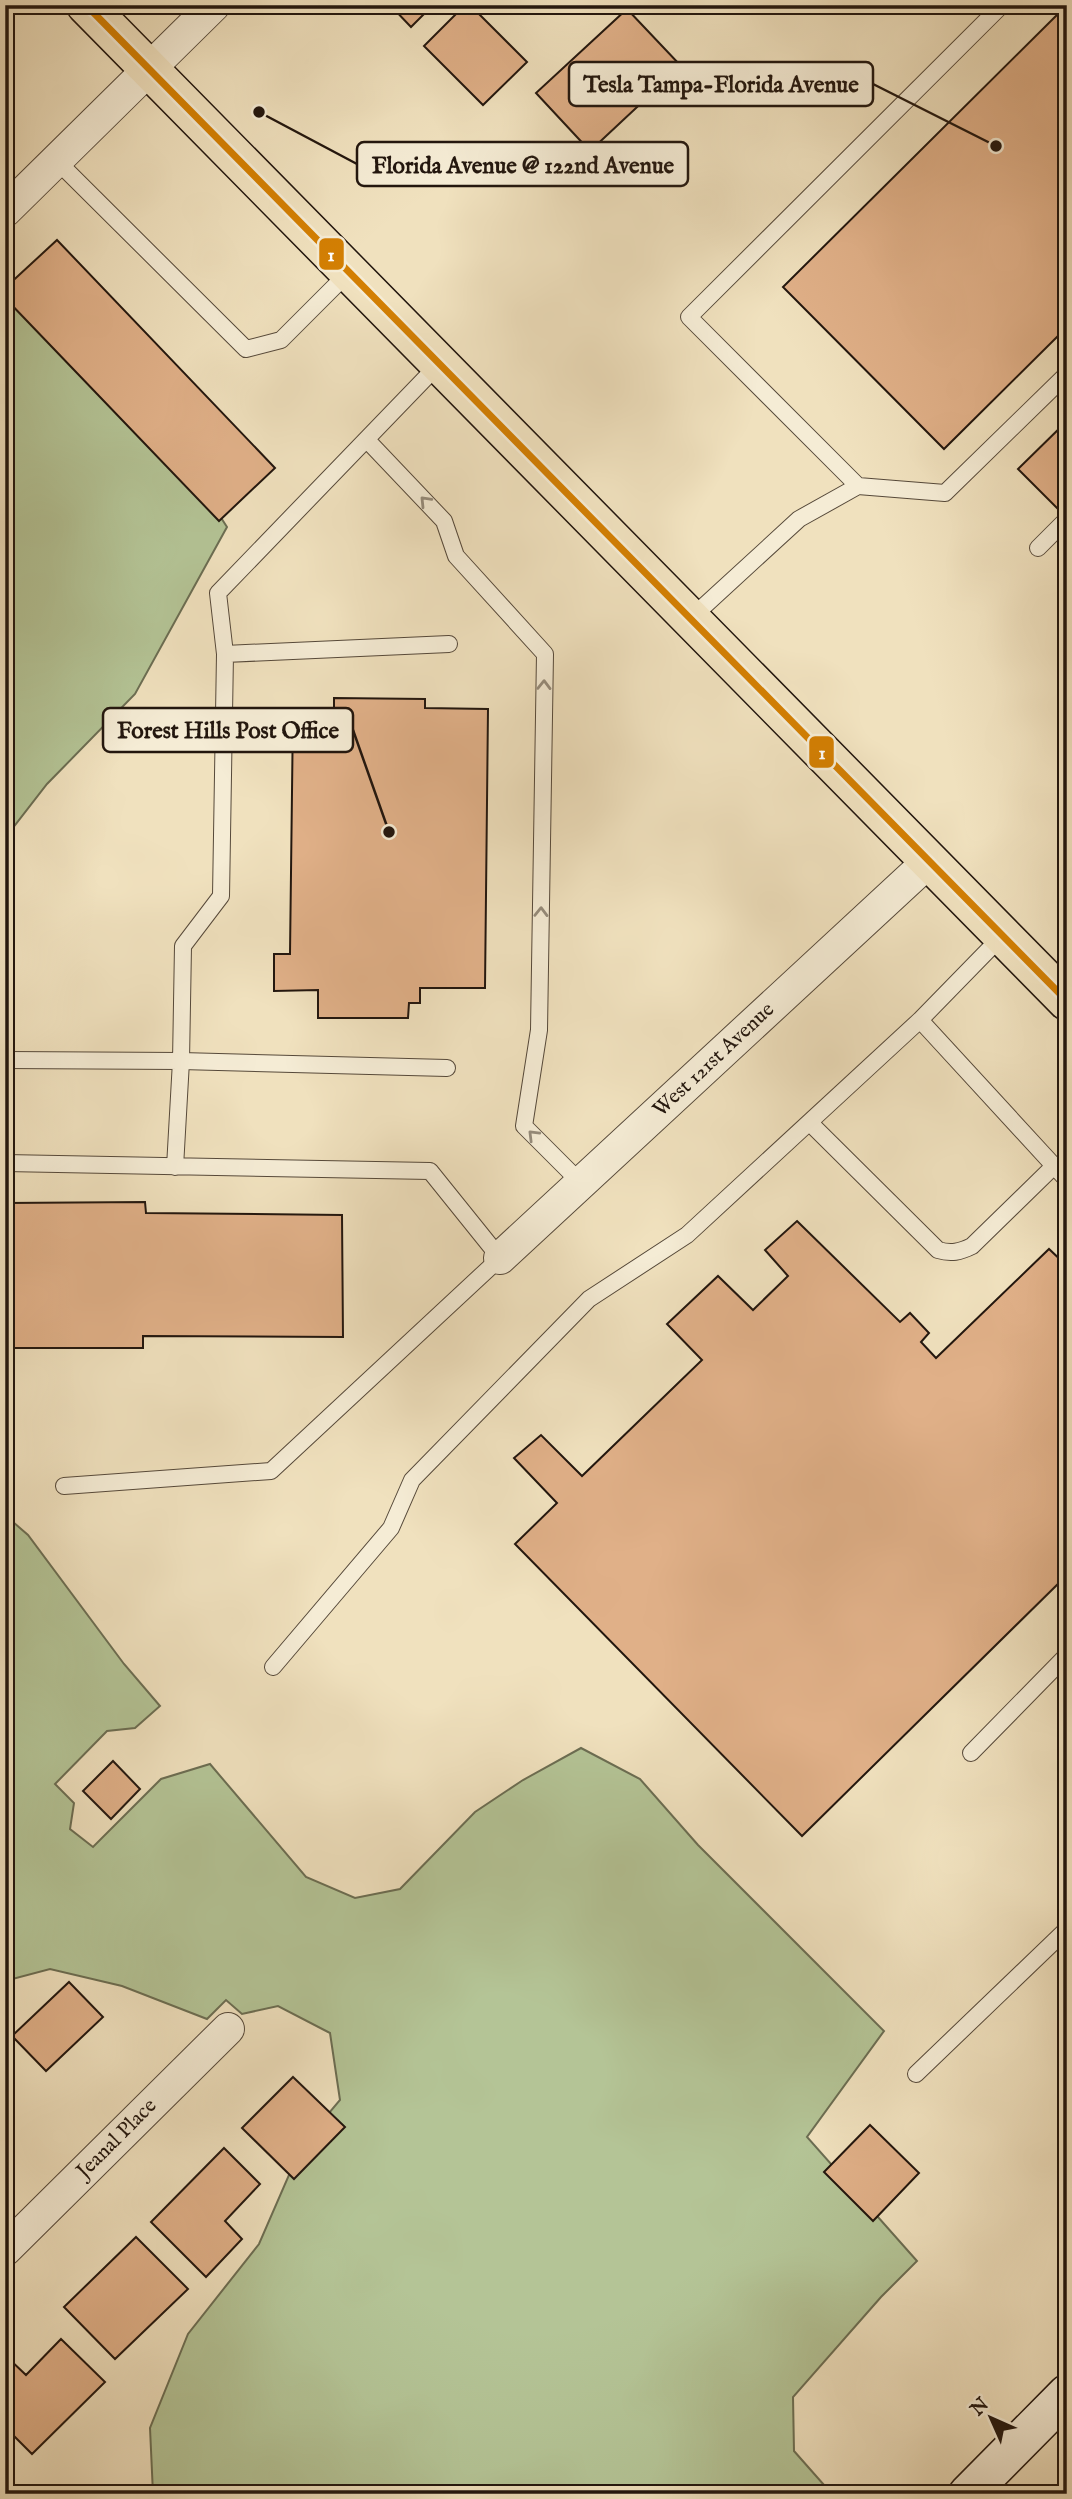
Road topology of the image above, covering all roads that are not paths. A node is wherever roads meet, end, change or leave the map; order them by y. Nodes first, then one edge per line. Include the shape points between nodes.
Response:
1 (86, 5) edge
2 (214, 5) edge
3 (1002, 5) edge
4 (149, 69) junction
5 (56, 160) junction
6 (5, 211) edge
7 (349, 272) junction
8 (439, 364) junction
9 (1067, 374) edge
10 (366, 440) junction
11 (858, 486) junction
12 (1067, 519) edge
13 (1038, 548) dead end
14 (690, 619) junction
15 (449, 644) dead end
16 (225, 654) junction
17 (929, 861) junction
18 (1002, 936) junction
19 (1067, 1001) edge
20 (920, 1020) junction
21 (5, 1060) edge
22 (181, 1061) junction
23 (447, 1068) dead end
24 (810, 1123) junction
25 (5, 1163) edge
26 (1054, 1166) junction
27 (175, 1167) junction
28 (1067, 1180) edge
29 (581, 1183) junction
30 (500, 1258) junction
31 (64, 1486) dead end
32 (1067, 1655) edge
33 (273, 1667) dead end
34 (971, 1753) dead end
35 (1067, 1929) edge
36 (228, 2029) dead end
37 (916, 2074) dead end
38 (5, 2250) edge
39 (1067, 2394) edge
40 (968, 2494) edge

1 - 4 main road
2 - 4 street
3 - 11 lane via 690,317
4 - 5 street
4 - 7 main road
5 - 6 street
5 - 7 lane via 246,349 281,340
7 - 8 main road
8 - 10 lane
8 - 14 main road
9 - 11 lane via 946,493
10 - 16 lane via 218,593
29 -> 10 lane via 524,1126 539,1030 545,653 456,556 444,521
11 - 14 lane via 799,519
12 - 13 lane
14 - 17 main road
15 - 16 lane
16 - 22 lane via 222,896 184,946
17 - 18 main road
17 - 29 street, West 121st Avenue
18 - 19 main road
18 - 20 lane
20 - 24 lane
20 - 26 lane
21 - 22 lane
22 - 23 lane
22 - 27 lane
24 - 26 lane via 938,1250 947,1252 972,1246
24 - 33 lane via 687,1235 589,1299 412,1480 391,1528
25 - 27 lane
26 - 28 lane
27 - 30 lane via 430,1171
29 - 30 street, West 121st Avenue
30 - 31 lane via 271,1471
32 - 34 lane
35 - 37 lane
36 - 38 street, Jeanal Place
39 - 40 street

